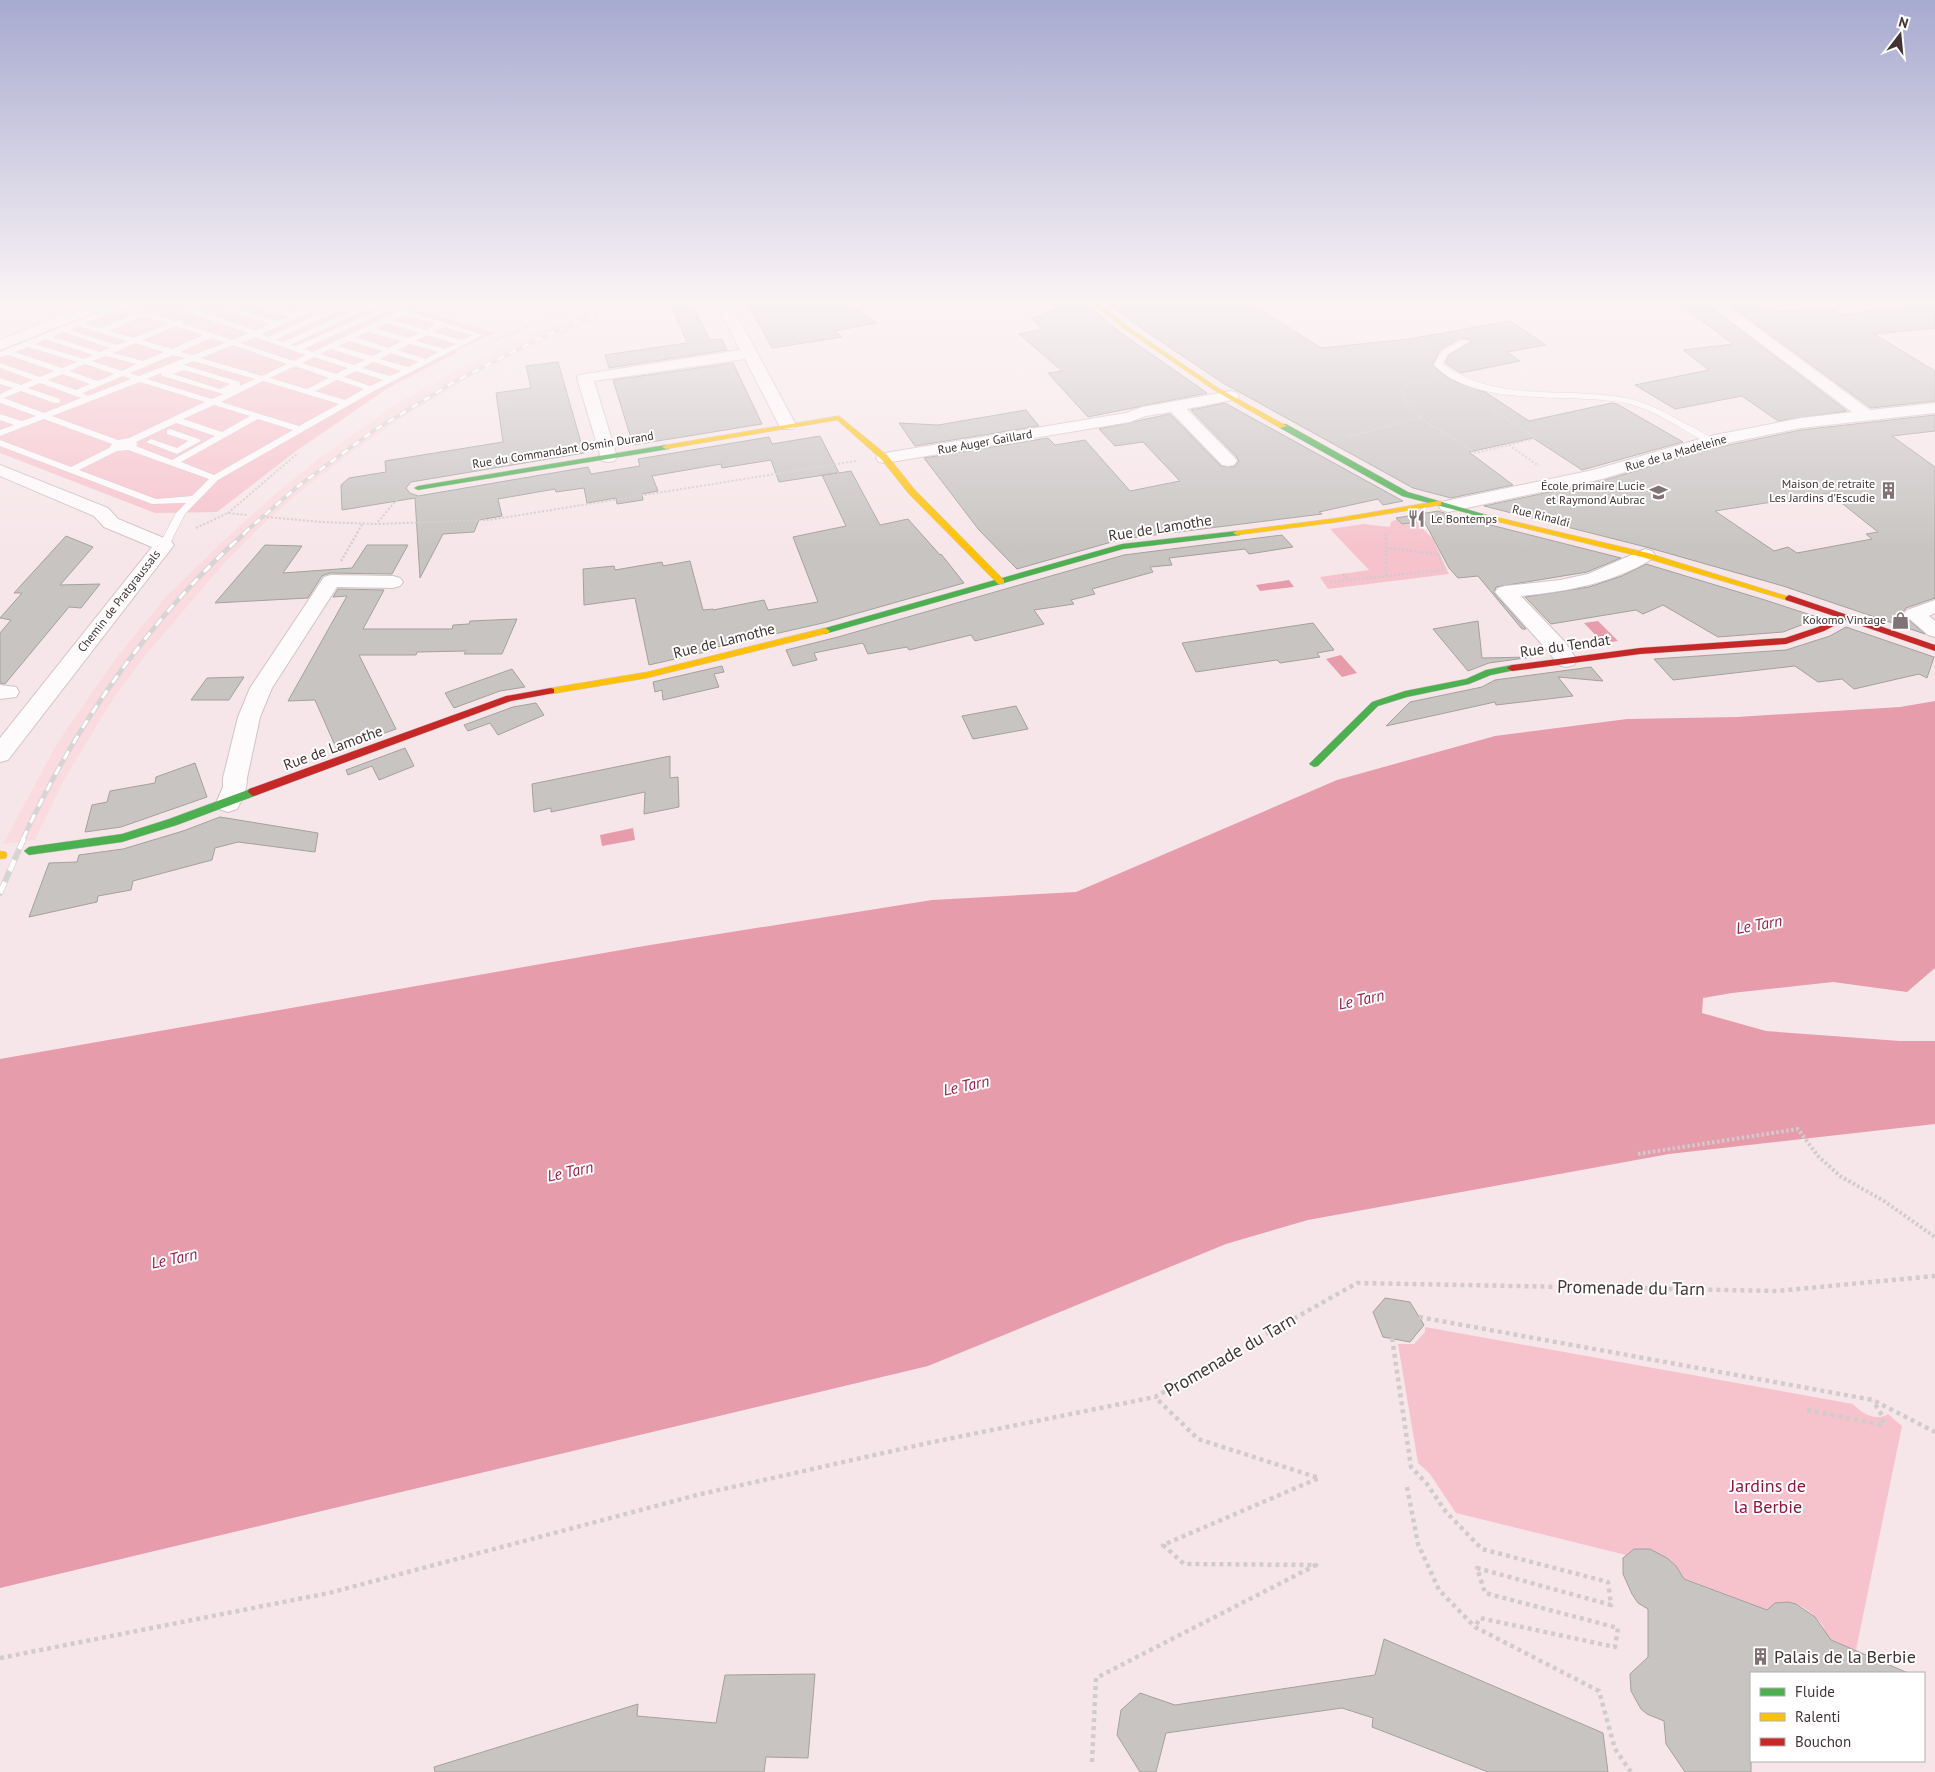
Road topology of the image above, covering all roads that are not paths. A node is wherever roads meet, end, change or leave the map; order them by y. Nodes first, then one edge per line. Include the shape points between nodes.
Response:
1 (7, 384) edge
2 (33, 384) edge
3 (52, 384) edge
4 (98, 384) edge
5 (126, 384) edge
6 (154, 384) edge
7 (184, 384) edge
8 (194, 384) edge
9 (236, 384) edge
10 (250, 384) edge
11 (280, 384) edge
12 (323, 384) edge
13 (356, 384) edge
14 (381, 384) edge
15 (586, 384) edge
16 (765, 384) edge
17 (1208, 384) edge
18 (1468, 384) edge
19 (1823, 384) edge
20 (20, 389) junction
21 (171, 389) junction
22 (371, 389) junction
23 (307, 392) junction
24 (76, 393) junction
25 (1231, 396) junction
26 (88, 398) junction
27 (0, 399) edge
28 (57, 402) junction
29 (211, 403) junction
30 (345, 403) junction
31 (1175, 406) junction
32 (1935, 408) edge
33 (33, 412) junction
34 (1866, 415) junction
35 (42, 416) junction
36 (257, 416) junction
37 (1, 418) edge
38 (176, 420) junction
39 (21, 424) junction
40 (786, 425) junction
41 (299, 430) junction
42 (170, 432) dead end
43 (0, 433) edge
44 (223, 435) junction
45 (1710, 441) junction
46 (0, 442) edge
47 (151, 442) dead end
48 (130, 444) junction
49 (116, 446) junction
50 (177, 451) junction
51 (608, 457) junction
52 (885, 458) junction
53 (161, 459) junction
54 (1228, 460) dead end
55 (173, 463) junction
56 (0, 470) edge
57 (72, 470) junction
58 (215, 478) junction
59 (418, 488) road end
60 (194, 500) junction
61 (1443, 504) junction
62 (164, 544) junction
63 (1645, 555) junction
64 (393, 582) dead end
65 (1001, 582) junction
66 (1935, 606) edge
67 (1844, 617) junction
68 (1935, 631) edge
69 (1935, 648) edge
70 (1566, 660) junction
71 (0, 754) edge
72 (1314, 764) dead end
73 (228, 803) junction
74 (29, 850) dead end

1 - 20 lane
2 - 20 lane
3 - 24 lane
4 - 24 lane
5 - 26 lane
6 - 21 lane
7 - 21 lane
8 - 9 lane via 221,392
10 - 29 lane
11 - 23 lane
12 - 23 lane
13 - 22 lane
14 - 22 lane
15 - 51 street
16 - 40 street
17 - 25 street, Rue Rinaldi
18 - 45 lane via 1491,390 1629,402 1648,408
19 - 34 street
20 - 27 lane
20 - 28 lane
21 - 29 lane
22 - 30 lane
23 - 30 lane
24 - 26 lane
24 - 28 lane
25 - 31 street, Rue Auger Gaillard
25 - 61 street, Rue Rinaldi via 1405,494
26 - 35 lane
27 - 33 lane
28 - 33 lane
29 - 36 lane
29 - 38 lane
30 - 41 lane
31 - 52 street, Rue Auger Gaillard via 1130,417
31 - 54 street
32 - 34 street, Rue de la Madeleine
33 - 35 lane
34 - 45 street, Rue de la Madeleine via 1801,423
35 - 39 lane
35 - 49 lane
36 - 41 lane
36 - 44 lane
37 - 39 lane
38 - 44 lane
38 - 48 lane
39 - 43 lane
40 - 51 street, Rue du Commandant Osmin Durand
40 - 52 street, Rue du Commandant Osmin Durand via 839,418
41 - 58 lane
42 - 50 lane via 196,441
44 - 55 lane
45 - 61 street, Rue de la Madeleine via 1603,473
46 - 57 lane
47 - 50 lane
48 - 49 lane
48 - 53 lane
49 - 57 lane
50 - 53 lane
51 - 59 street, Rue du Commandant Osmin Durand
52 - 65 street, Rue du Commandant Osmin Durand via 912,492
53 - 55 lane
55 - 58 lane
56 - 62 street, Chemin de Pratgraussals via 101,512 111,523
57 - 60 lane via 155,502
58 - 60 lane
60 - 62 lane via 181,512
61 - 63 street, Rue Rinaldi
61 - 65 street, Rue de Lamothe via 1122,547
62 - 71 street, Chemin de Pratgraussals
63 - 67 street, Rue Rinaldi
63 - 70 street via 1594,581 1505,592
64 - 73 street via 331,581 261,688 248,717 235,788
65 - 73 street, Rue de Lamothe via 830,630 647,675 509,698
66 - 68 street via 1914,614
67 - 69 street, Rue Rinaldi
67 - 70 street, Rue du Tendat via 1786,641 1640,651
70 - 72 street, Rue du Tendat via 1488,672 1469,682 1405,694 1374,704
73 - 74 street, Rue de Lamothe via 122,838

